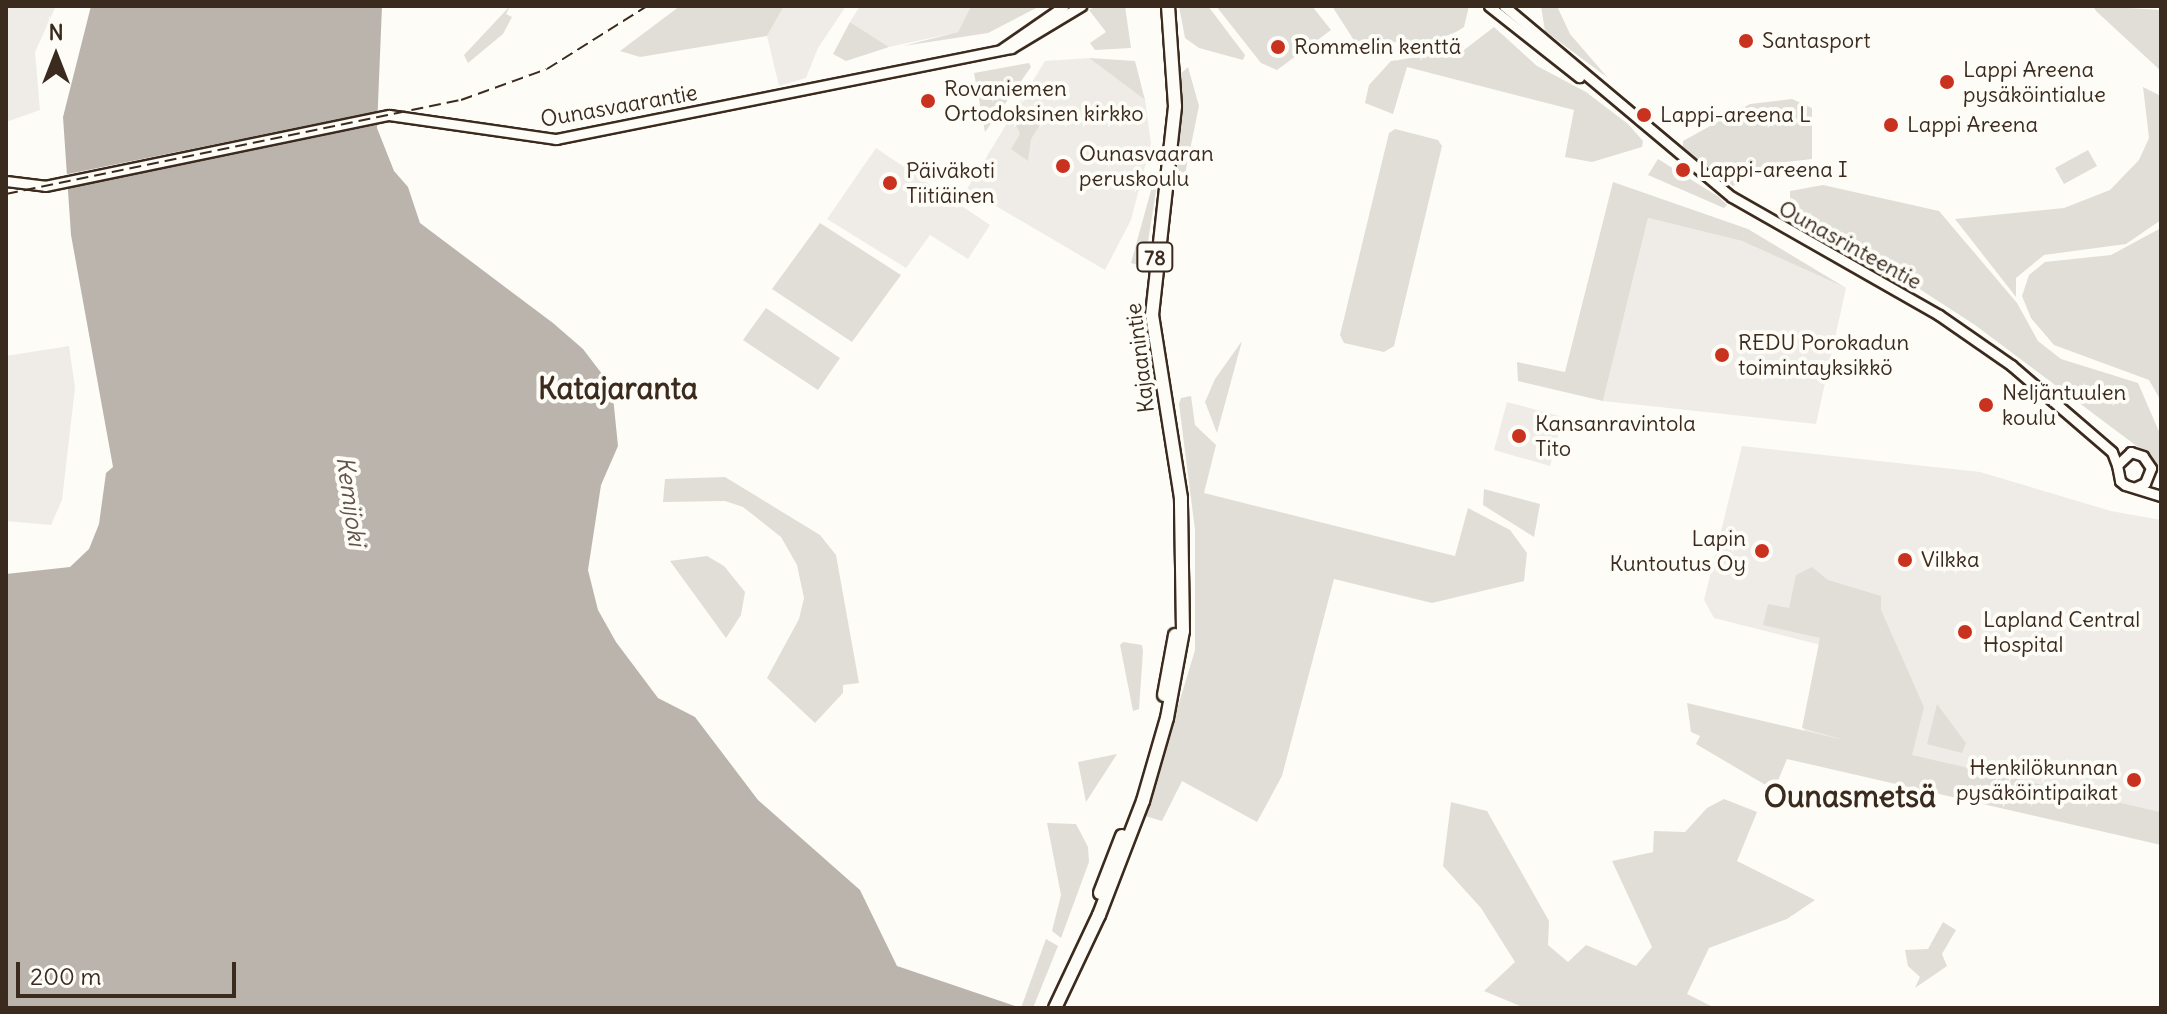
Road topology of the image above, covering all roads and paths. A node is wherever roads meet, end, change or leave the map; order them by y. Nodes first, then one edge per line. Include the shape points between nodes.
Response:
1 (1064, 6) edge
2 (1081, 6) edge
3 (1159, 6) edge
4 (1168, 6) edge
5 (1489, 6) edge
6 (1504, 6) edge
7 (1002, 49) junction
8 (1589, 82) junction
9 (1171, 131) junction
10 (6, 181) edge
11 (2094, 436) junction
12 (2131, 452) junction
13 (2117, 465) junction
14 (2150, 476) junction
15 (2136, 487) junction
16 (2161, 490) edge
17 (2161, 496) edge
18 (1052, 1008) edge

1 - 7 street, Ounasvaarantie
2 - 7 street, Ounasvaarantie via 1026,42
3 - 9 main road, Kajaanintie / 78
4 - 9 main road, Kajaanintie / 78 via 1175,106
5 - 8 street, Ounasrinteentie
6 - 8 street, Ounasrinteentie
7 - 10 street, Ounasvaarantie via 556,139 389,115 45,186
8 - 11 street, Ounasrinteentie via 1732,197 1939,315 2011,365
9 - 18 main road, Kajaanintie / 78 via 1152,315 1181,498 1185,580 1179,660 1147,787 1105,901
11 - 12 street, Ounasrinteentie
11 - 13 street, Ounasrinteentie via 2112,452
12 - 13 street
12 - 14 street via 2148,462
13 - 15 street via 2120,481
14 - 15 street
14 - 16 street
15 - 17 street

